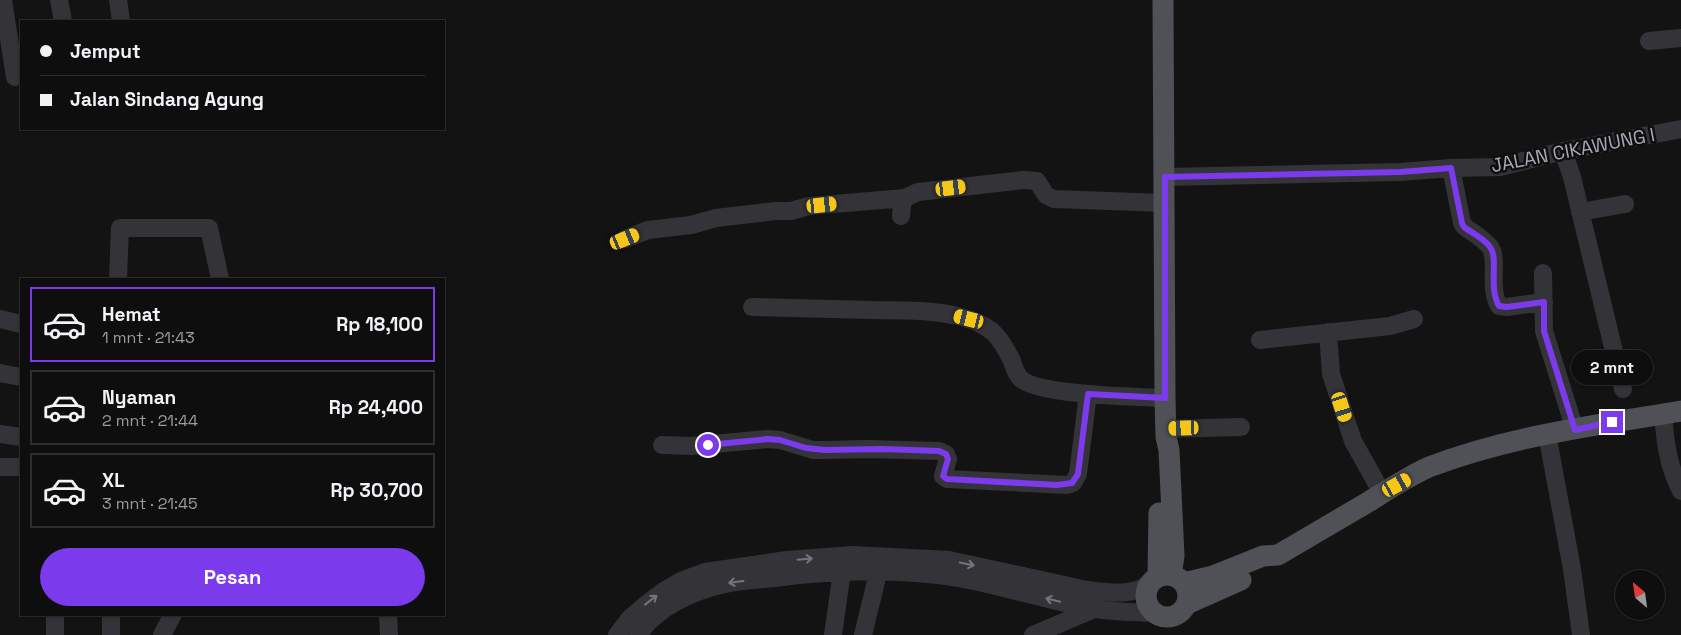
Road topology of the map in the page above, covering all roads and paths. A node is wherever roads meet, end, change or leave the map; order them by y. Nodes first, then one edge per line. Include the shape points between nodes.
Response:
1 (3, 0) edge
2 (59, 0) edge
3 (118, 0) edge
4 (1163, 0) edge
5 (63, 20) edge
6 (121, 20) edge
7 (1681, 38) edge
8 (1649, 41) dead end
9 (12, 77) edge
10 (1681, 129) edge
11 (1563, 152) junction
12 (1451, 168) junction
13 (1165, 177) junction
14 (905, 198) junction
15 (1164, 203) junction
16 (1626, 204) dead end
17 (1580, 212) junction
18 (901, 216) dead end
19 (625, 239) dead end
20 (1543, 273) dead end
21 (118, 278) edge
22 (220, 278) edge
23 (1544, 302) junction
24 (752, 307) dead end
25 (0, 319) edge
26 (1414, 319) dead end
27 (20, 324) edge
28 (1328, 332) junction
29 (1260, 340) dead end
30 (0, 373) edge
31 (20, 377) edge
32 (1623, 389) dead end
33 (1088, 394) junction
34 (1165, 398) junction
35 (1672, 412) edge
36 (1241, 427) dead end
37 (1575, 430) junction
38 (1166, 433) junction
39 (0, 434) edge
40 (1547, 434) junction
41 (20, 437) edge
42 (662, 445) dead end
43 (0, 467) edge
44 (20, 467) edge
45 (1681, 491) edge
46 (1382, 493) junction
47 (1278, 556) junction
48 (880, 564) junction
49 (842, 571) junction
50 (1165, 579) junction
51 (1094, 609) junction
52 (55, 616) edge
53 (111, 616) edge
54 (172, 616) edge
55 (388, 616) edge
56 (1167, 620) edge
57 (55, 635) edge
58 (111, 635) edge
59 (162, 635) edge
60 (389, 635) edge
61 (617, 635) edge
62 (638, 635) edge
63 (833, 635) edge
64 (863, 635) edge
65 (1033, 635) edge
66 (1582, 635) edge

1 - 9 street
2 - 5 street
3 - 6 street
4 - 13 main road
7 - 8 street
10 - 11 street, JALAN CIKAWUNG I
11 - 12 street, JALAN CIKAWUNG I via 1500,167
11 - 17 street
12 - 13 street, JALAN CIKAWUNG I
12 - 23 street via 1462,223 1490,246 1494,255 1492,280 1496,302 1507,307
13 - 15 main road
14 - 15 street via 918,192 1032,179 1054,199
14 - 18 street
14 - 19 street via 716,218 691,225 648,230
15 - 34 main road
16 - 17 street
17 - 32 street
20 - 23 street
21 - 22 street via 120,228 209,228
23 - 37 street via 1544,331
24 - 33 street via 902,311 969,319 994,332 1025,383
25 - 27 street
26 - 28 street via 1390,326
28 - 29 street
28 - 46 street via 1331,374 1354,441
30 - 31 street
33 - 34 street
33 - 42 street via 1078,474 1072,483 1066,485 947,479 943,476 948,459 939,451 825,450 768,439 691,446
34 - 38 main road
35 - 37 main road
35 - 45 street via 1666,446 1670,467
36 - 38 street
37 - 40 main road
38 - 50 main road via 1174,556
39 - 41 street
40 - 46 main road via 1470,452 1427,468
40 - 66 street
43 - 44 street
46 - 47 main road
47 - 50 main road via 1263,556 1213,576
47 - 56 main road via 1267,568
48 - 49 street via 866,570
48 -> 50 street via 949,560 1110,593 1141,590
51 -> 48 street via 960,578
61 -> 48 street via 630,618 662,592 705,572 853,554
48 - 64 street
49 -> 62 street via 725,584 677,602 657,614
49 - 63 street
50 - 56 main road via 1146,599
50 - 56 main road via 1188,593
51 - 56 street
51 - 65 street
52 - 57 street
53 - 58 street
54 - 59 street
55 - 60 street

